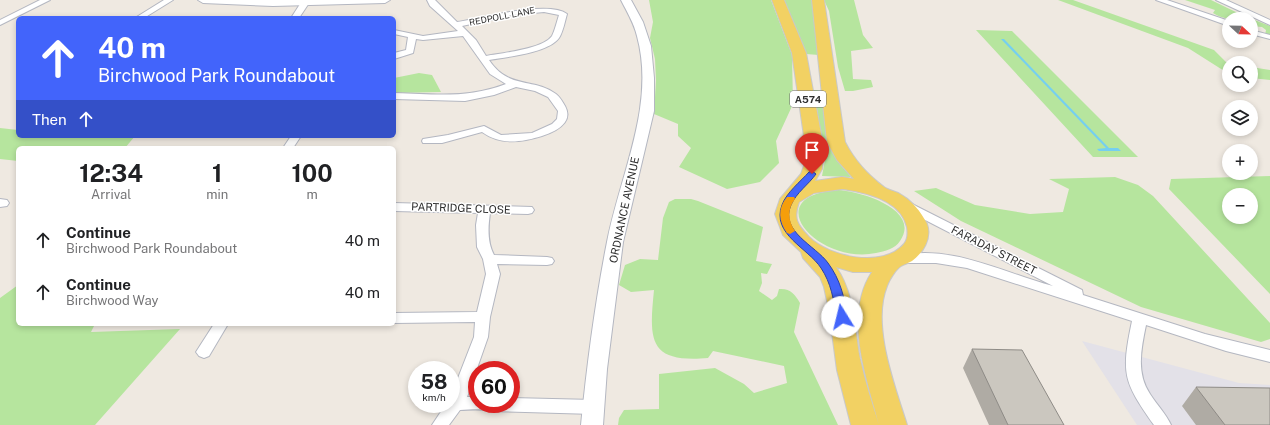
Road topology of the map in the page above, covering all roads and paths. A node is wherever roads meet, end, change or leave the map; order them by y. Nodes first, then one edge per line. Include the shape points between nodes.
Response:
1 (46, 0) edge
2 (169, 0) edge
3 (204, 0) edge
4 (385, 0) edge
5 (432, 0) edge
6 (626, 0) edge
7 (778, 0) edge
8 (818, 0) edge
9 (1160, 0) edge
10 (1220, 0) edge
11 (243, 1) edge
12 (305, 3) junction
13 (0, 16) edge
14 (14, 16) junction
15 (142, 16) edge
16 (296, 16) edge
17 (1222, 22) edge
18 (0, 23) edge
19 (1270, 23) edge
20 (458, 24) junction
21 (396, 33) edge
22 (464, 33) junction
23 (1258, 34) edge
24 (1270, 37) edge
25 (412, 38) junction
26 (396, 55) edge
27 (483, 58) junction
28 (515, 84) junction
29 (396, 96) edge
30 (427, 141) dead end
31 (794, 195) junction
32 (886, 195) junction
33 (396, 207) edge
34 (484, 210) junction
35 (528, 210) dead end
36 (802, 245) junction
37 (490, 259) junction
38 (547, 261) dead end
39 (895, 261) junction
40 (1097, 304) junction
41 (396, 318) edge
42 (483, 318) junction
43 (1140, 319) junction
44 (220, 326) edge
45 (204, 352) dead end
46 (1270, 356) edge
47 (460, 393) edge
48 (520, 405) edge
49 (594, 407) junction
50 (449, 413) edge
51 (440, 425) edge
52 (592, 425) edge
53 (865, 425) edge
54 (893, 425) edge
55 (1163, 425) edge

1 - 14 street
2 - 15 street
3 - 11 street
4 - 12 street
5 - 20 street via 433,4
6 - 49 street, ORDNANCE AVENUE via 643,37 649,71 647,111 616,242 597,369
7 - 31 main road, A574 via 799,53 816,162 812,174
8 - 32 main road, A574 via 836,142 842,156 853,169
9 - 17 street
10 - 19 street
11 - 12 street
12 - 16 street
13 - 14 street
14 - 18 street
20 - 22 street
20 - 27 street, REDPOLL LANE via 535,9 562,12 556,36 551,41 536,48
21 - 25 street
22 - 25 street via 435,38
22 - 27 street
23 - 24 street
25 - 26 street via 410,51
27 - 28 street via 490,70
28 - 29 street via 491,93 465,98
28 - 30 street via 542,90 555,98 561,105 562,117 557,127 542,134 516,138 498,137 484,129 465,132 460,137 444,141
31 - 32 main road, A574 via 823,184 855,185
31 - 36 main road, A574 via 787,203 784,213 786,224
32 - 39 main road, A574 via 909,212 919,230 918,242 910,252
32 - 40 street, FARADAY STREET
33 - 34 street, PARTRIDGE CLOSE
34 - 35 street, PARTRIDGE CLOSE
34 - 37 street via 483,247
36 - 39 main road, A574 via 818,254 849,263 875,265
36 - 53 main road, A574 via 824,264 833,279 840,302 848,360
37 - 38 street
37 - 42 street via 493,274
39 - 40 street, FARADAY STREET via 932,257 952,260
39 - 54 main road, A574 via 879,278 874,290 871,324 877,363
40 - 43 street, FARADAY STREET
41 - 42 street
42 - 47 street via 481,337
43 - 46 street, FARADAY STREET
43 - 55 street via 1133,376
44 - 45 street
48 - 49 street
49 - 52 street, ORDNANCE AVENUE
50 - 51 street

